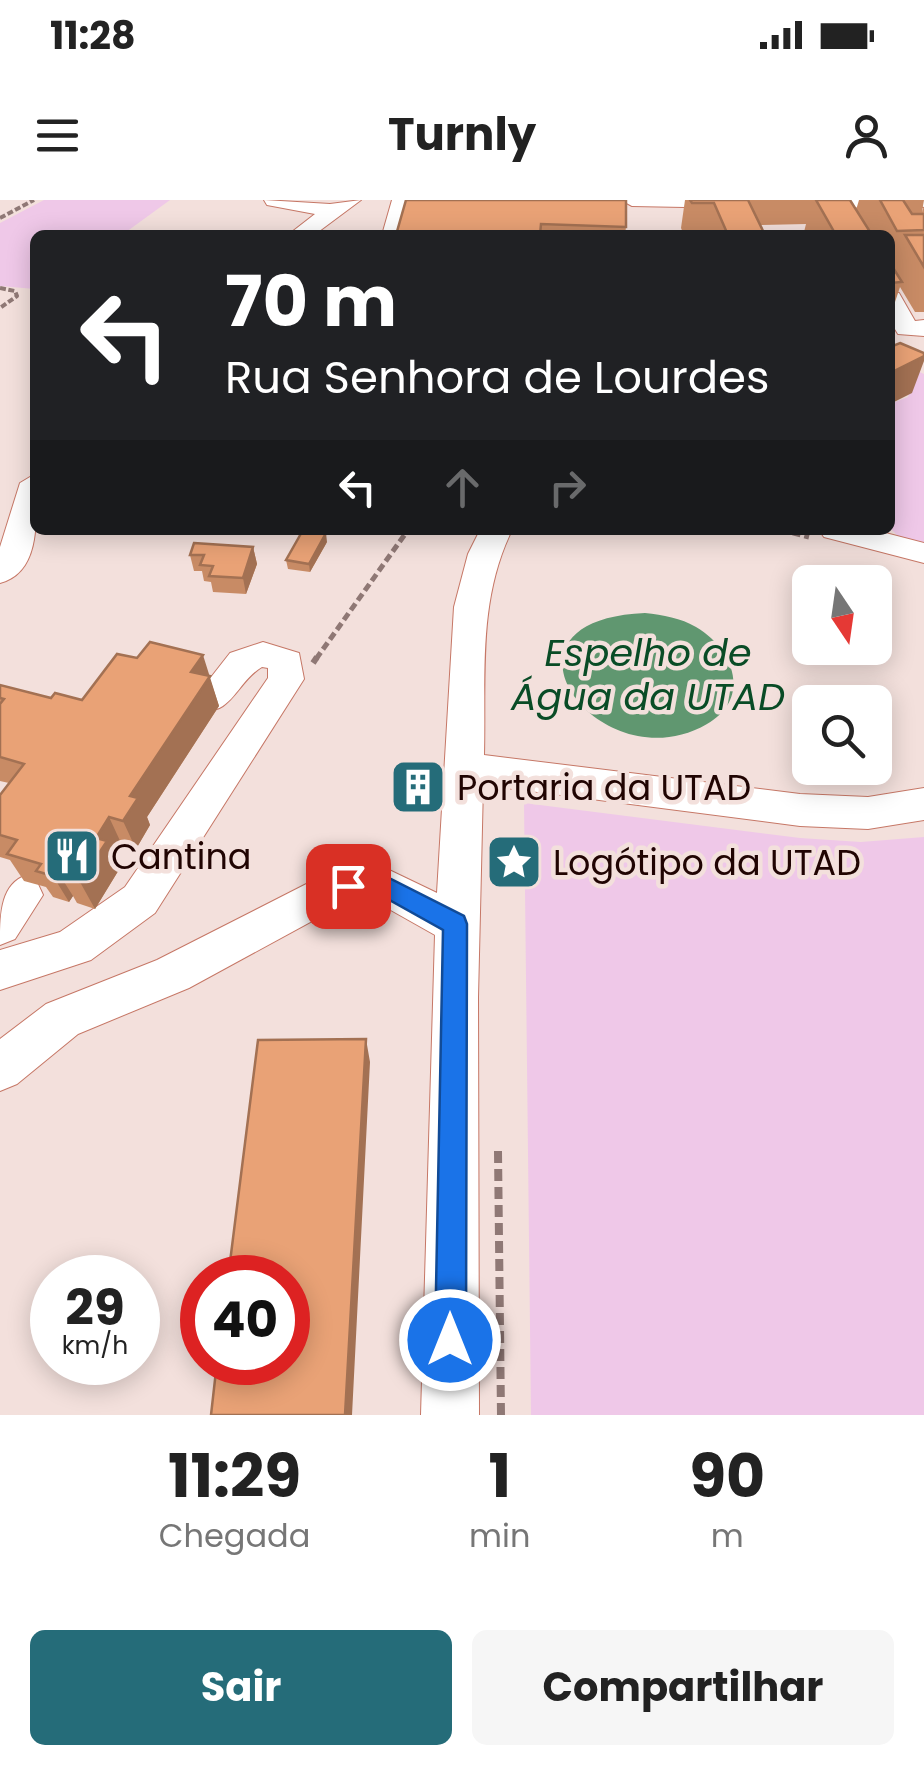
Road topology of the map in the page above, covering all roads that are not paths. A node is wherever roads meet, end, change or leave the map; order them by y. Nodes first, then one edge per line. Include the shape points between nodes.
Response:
1 (275, 200) edge
2 (403, 200) edge
3 (632, 200) edge
4 (768, 202) edge
5 (924, 202) edge
6 (342, 205) edge
7 (661, 208) edge
8 (842, 210) edge
9 (306, 230) edge
10 (394, 230) edge
11 (895, 307) edge
12 (924, 328) edge
13 (30, 500) edge
14 (493, 535) edge
15 (860, 535) edge
16 (900, 543) edge
17 (0, 572) edge
18 (212, 698) dead end
19 (464, 768) junction
20 (924, 804) edge
21 (455, 924) junction
22 (0, 970) edge
23 (7, 1050) edge
24 (450, 1415) edge

1 - 6 street
2 - 10 street
3 - 7 street
4 - 7 street
4 - 8 street
5 - 8 street
6 - 9 street
11 - 12 street via 907,329
13 - 17 street via 14,554
14 - 19 street via 473,607
15 - 16 street
18 - 22 street via 249,658 271,654 286,662 288,670 140,900 83,944
19 - 20 street via 800,810 868,812
19 - 21 street
21 - 23 street via 387,887 328,891 186,968
21 - 24 street

